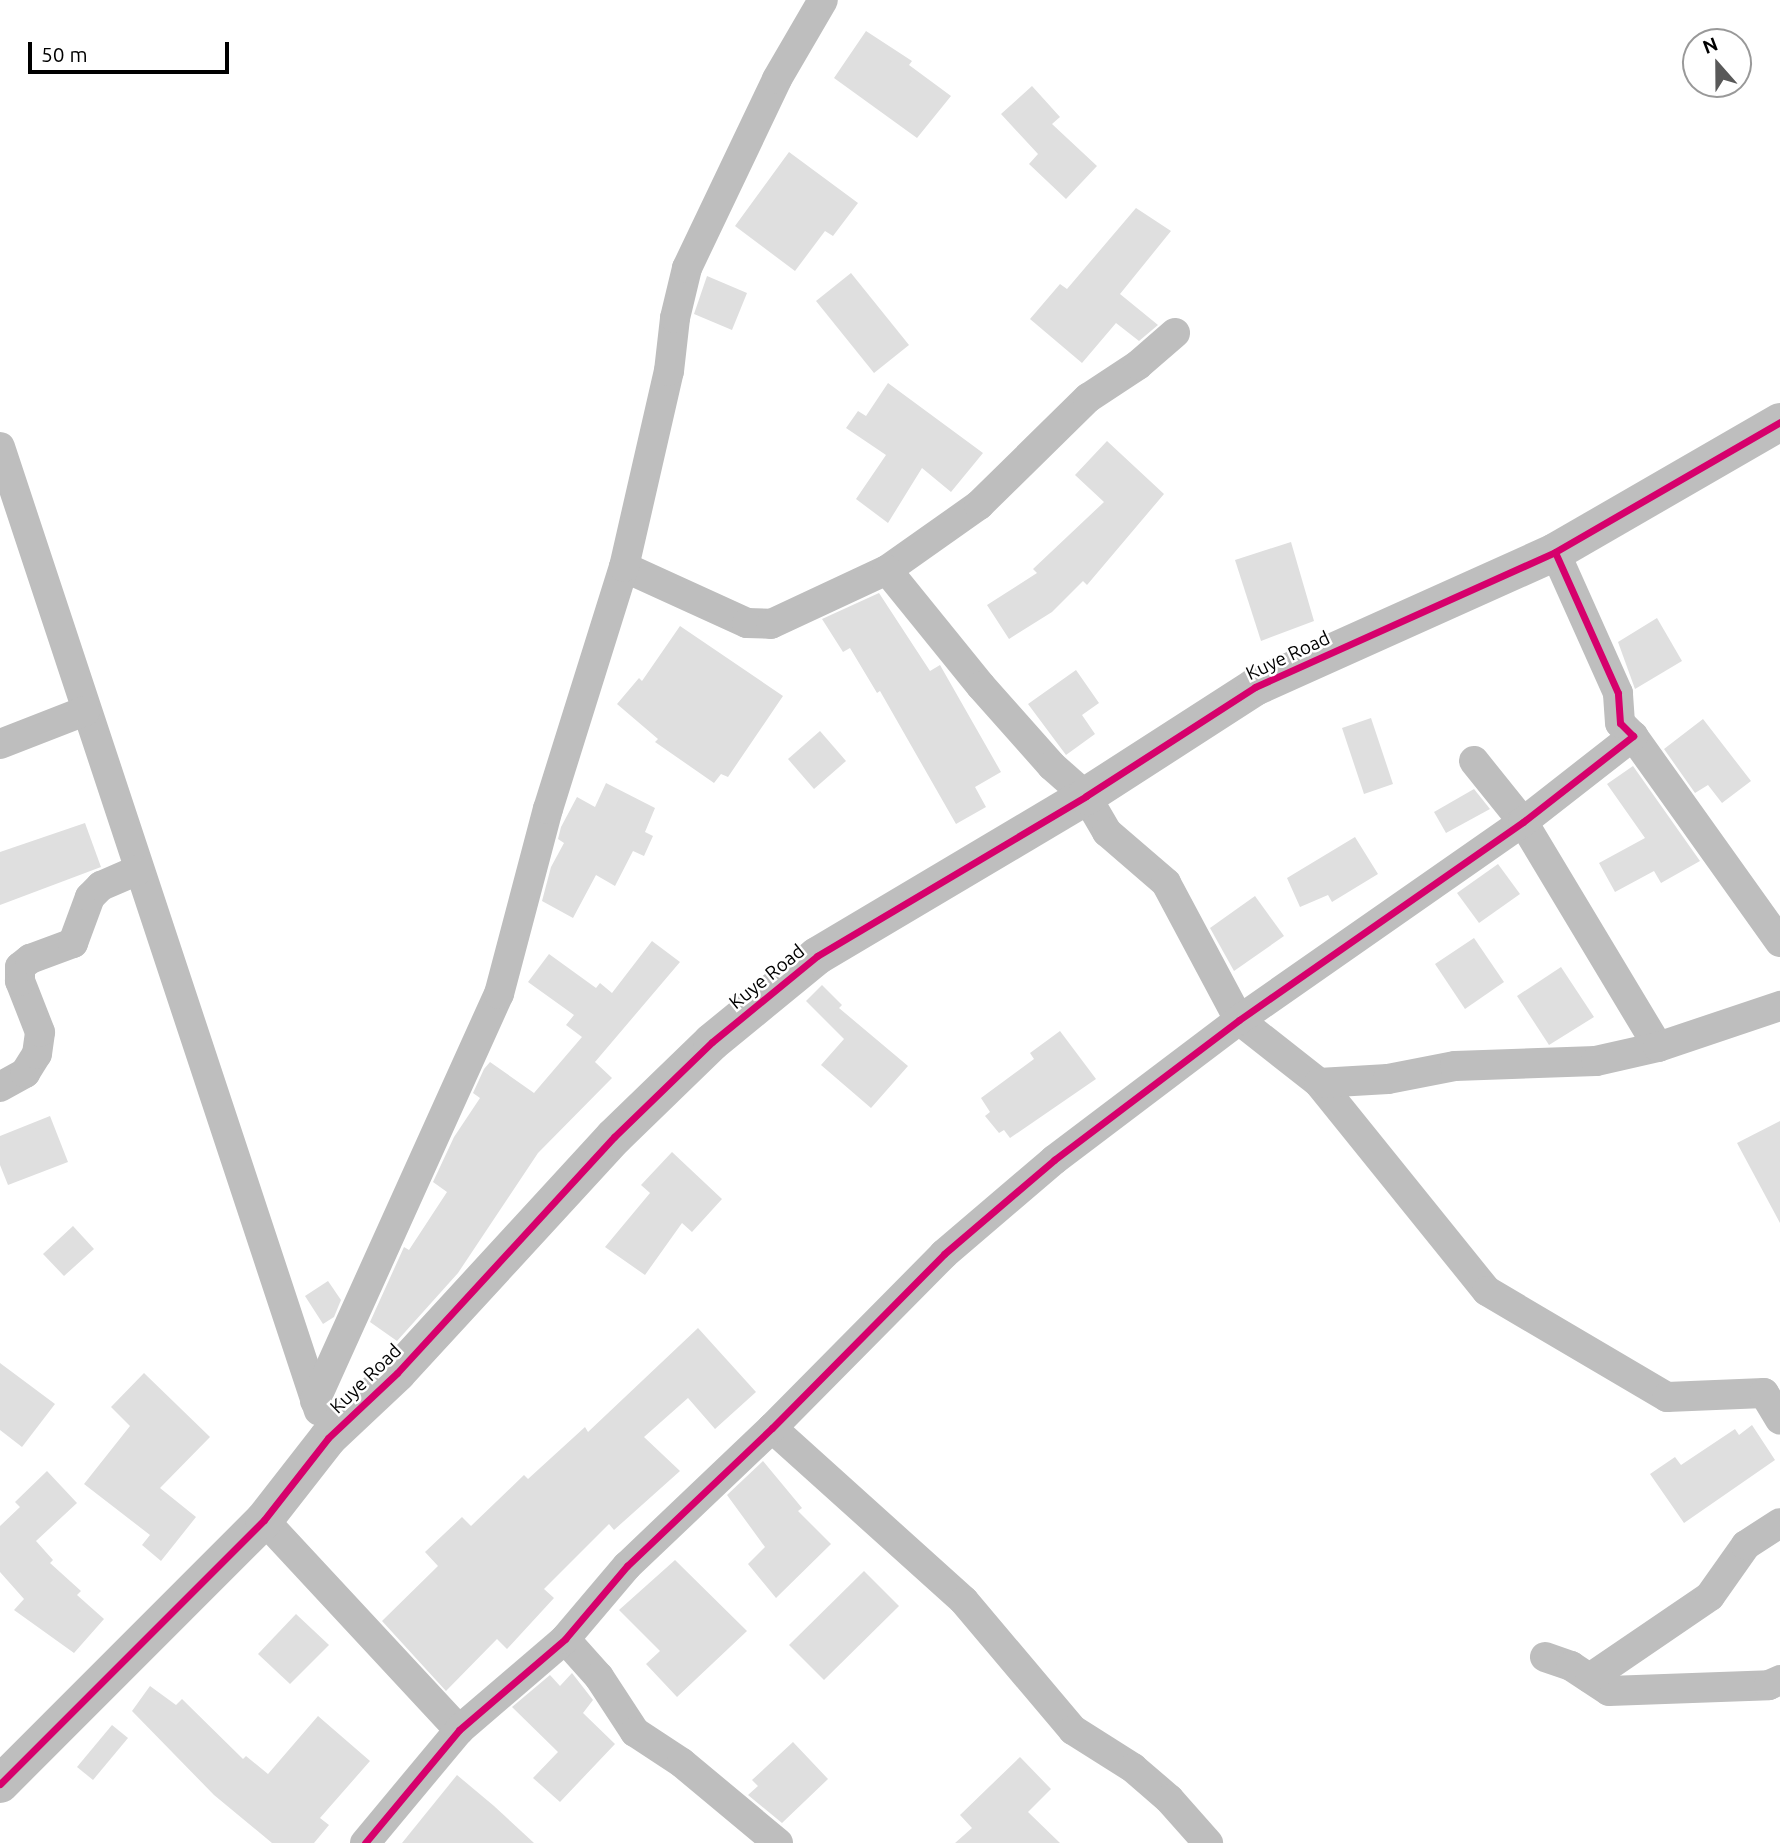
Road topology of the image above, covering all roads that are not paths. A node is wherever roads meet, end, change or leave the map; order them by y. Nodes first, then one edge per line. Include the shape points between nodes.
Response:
1 (823, 0) edge
2 (1175, 333) dead end
3 (1780, 422) edge
4 (0, 447) edge
5 (1555, 552) junction
6 (624, 567) junction
7 (887, 570) junction
8 (85, 711) junction
9 (1633, 736) junction
10 (0, 744) edge
11 (1474, 761) dead end
12 (1086, 796) junction
13 (1522, 822) junction
14 (138, 870) junction
15 (1780, 942) edge
16 (1780, 1006) edge
17 (1240, 1020) junction
18 (1658, 1047) junction
19 (1319, 1083) junction
20 (0, 1087) edge
21 (1772, 1388) edge
22 (315, 1401) junction
23 (1780, 1420) edge
24 (772, 1428) junction
25 (328, 1438) junction
26 (264, 1520) junction
27 (1780, 1523) edge
28 (565, 1639) junction
29 (1545, 1657) dead end
30 (1590, 1678) junction
31 (1780, 1679) edge
32 (459, 1730) junction
33 (0, 1784) edge
34 (365, 1843) edge
35 (778, 1843) edge
36 (1208, 1843) edge

1 - 6 street via 777,79 687,268 669,371
2 - 7 street via 1088,398 979,505
3 - 5 street, Kuye Road
4 - 8 street
5 - 9 street via 1618,693 1620,723
5 - 12 street, Kuye Road via 1255,687
6 - 7 street via 747,623 771,624
6 - 22 street via 548,809 499,994
7 - 12 street via 981,686 1052,766
8 - 10 street
8 - 14 street
9 - 13 street
9 - 15 street
11 - 13 street
12 - 17 street via 1107,832 1166,883
12 - 25 street, Kuye Road via 817,956 712,1042 614,1137 397,1373
13 - 17 street
13 - 18 street
14 - 20 street via 102,886 90,897 73,943 20,967 20,981 40,1032 37,1054 26,1073
14 - 22 street
16 - 18 street
17 - 19 street
17 - 24 street via 1054,1160 944,1254
18 - 19 street via 1596,1061 1455,1066 1388,1079
19 - 21 street via 1488,1291 1667,1397
21 - 23 street
22 - 25 street
24 - 28 street via 627,1566
24 - 36 street via 964,1601 1073,1730 1133,1768
25 - 26 street, Kuye Road
26 - 32 street
26 - 33 street, Kuye Road
27 - 30 street via 1746,1545 1710,1597
28 - 32 street
28 - 35 street via 599,1677 635,1732 682,1763
29 - 30 street
30 - 31 street via 1609,1691 1769,1685
32 - 34 street

